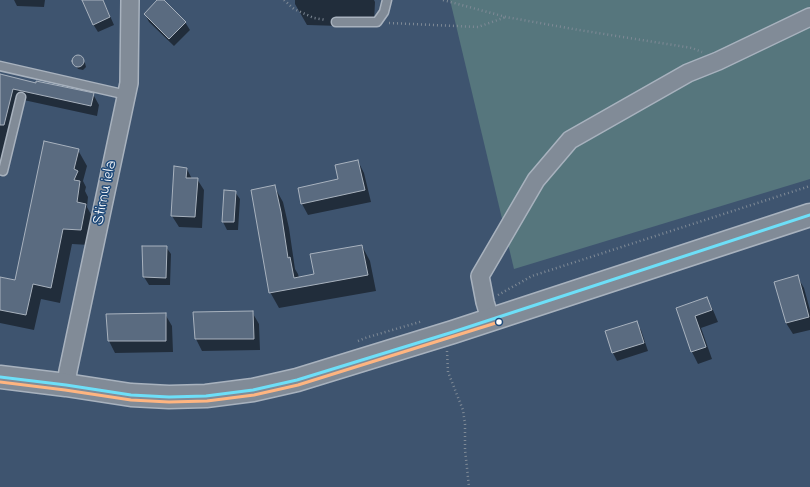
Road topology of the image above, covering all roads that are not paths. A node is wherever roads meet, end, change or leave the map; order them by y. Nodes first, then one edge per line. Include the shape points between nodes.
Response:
1 (130, 0) edge
2 (387, 0) edge
3 (810, 17) edge
4 (336, 22) road end
5 (0, 66) edge
6 (127, 95) junction
7 (21, 97) dead end
8 (0, 170) edge
9 (810, 215) edge
10 (491, 313) junction
11 (0, 376) edge
12 (66, 385) junction

1 - 6 street, Stirnu iela
2 - 4 lane via 384,12 377,22
3 - 10 street via 688,73 570,140 536,180 480,276
5 - 6 lane
6 - 12 street, Stirnu iela
7 - 8 lane via 3,171
9 - 10 main road
10 - 12 main road via 446,334 297,380 253,390 206,396 131,395
11 - 12 main road

